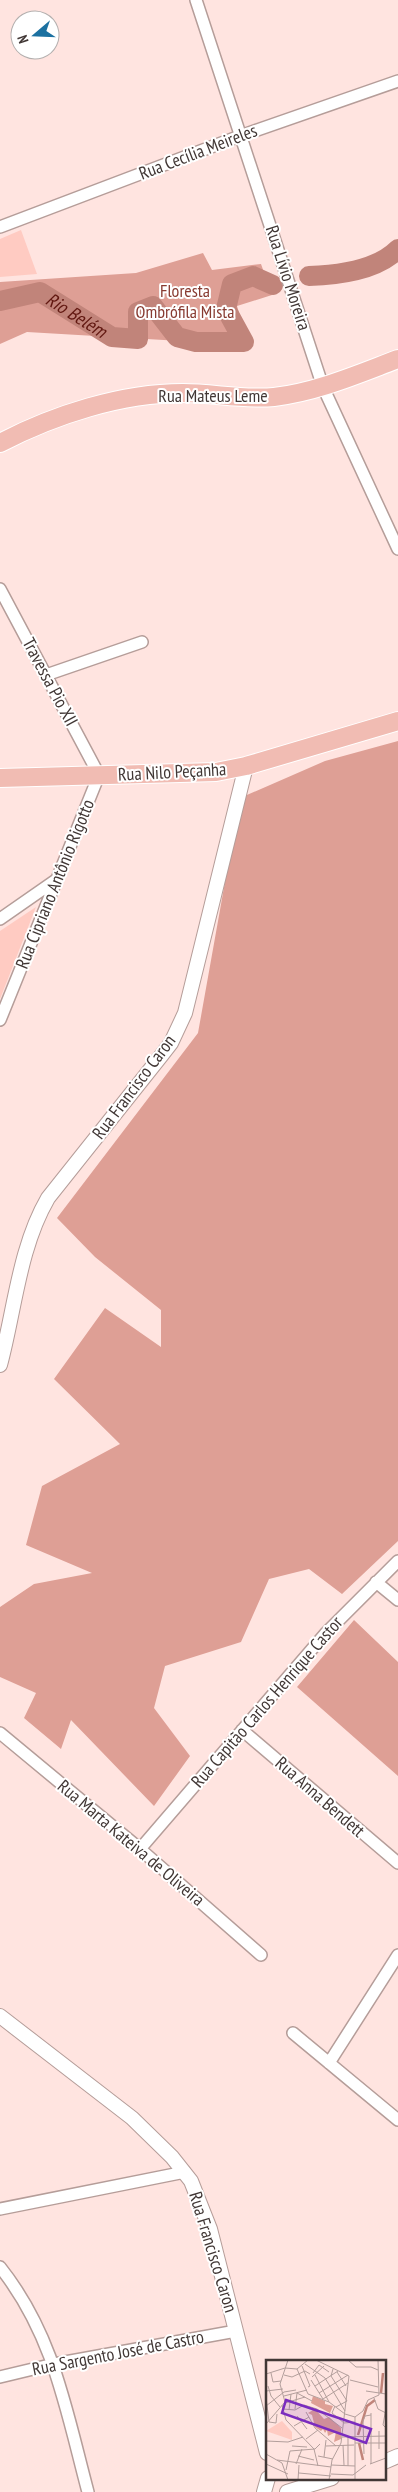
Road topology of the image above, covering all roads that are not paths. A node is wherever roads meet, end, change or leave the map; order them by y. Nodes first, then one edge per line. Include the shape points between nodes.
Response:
1 (196, 0) edge
2 (398, 81) edge
3 (240, 136) junction
4 (0, 227) edge
5 (398, 359) edge
6 (323, 387) junction
7 (0, 443) edge
8 (398, 546) edge
9 (0, 588) edge
10 (142, 642) dead end
11 (46, 675) junction
12 (398, 721) edge
13 (246, 766) junction
14 (99, 776) junction
15 (0, 778) edge
16 (57, 880) junction
17 (0, 919) edge
18 (0, 1020) edge
19 (0, 1365) edge
20 (398, 1561) edge
21 (376, 1582) junction
22 (398, 1600) edge
23 (242, 1730) junction
24 (0, 1733) edge
25 (140, 1849) junction
26 (398, 1863) edge
27 (398, 1954) edge
28 (261, 1955) dead end
29 (0, 2016) edge
30 (293, 2033) dead end
31 (329, 2064) junction
32 (398, 2120) edge
33 (185, 2172) junction
34 (0, 2208) edge
35 (0, 2267) edge
36 (236, 2331) junction
37 (54, 2364) junction
38 (0, 2377) edge
39 (266, 2449) edge
40 (398, 2456) edge
41 (386, 2461) edge
42 (326, 2480) edge
43 (88, 2492) edge
44 (287, 2492) edge

1 - 3 street, Rua Lívio Moreira
2 - 3 street, Rua Cecília Meireles
3 - 4 street, Rua Cecília Meireles
3 - 6 street, Rua Lívio Moreira
5 - 6 main road, Rua Mateus Leme
6 - 7 main road, Rua Mateus Leme via 272,397 182,393 136,398 58,418
6 - 8 street, Rua Lívio Moreira
9 - 11 street, Travessa Pio XII
10 - 11 street
11 - 14 street, Travessa Pio XII
12 - 13 main road, Rua Nilo Peçanha
13 - 14 main road, Rua Nilo Peçanha via 204,773
13 - 19 street, Rua Francisco Caron via 185,1013 161,1056 48,1198 37,1217
14 - 15 main road, Rua Nilo Peçanha
14 - 16 street, Rua Cipriano Antônio Rigotto
16 - 17 street
16 - 18 street, Rua Cipriano Antônio Rigotto
20 - 21 street, Rua Capitão Carlos Henrique Castor
21 - 22 street
21 - 23 street, Rua Capitão Carlos Henrique Castor via 325,1634
23 - 25 street, Rua Capitão Carlos Henrique Castor
23 - 26 street, Rua Anna Bendett
24 - 25 street, Rua Marta Kateiva de Oliveira
25 - 28 street, Rua Marta Kateiva de Oliveira
27 - 31 street
29 - 33 street, Rua Francisco Caron via 127,2114
30 - 31 street
31 - 32 street
33 - 34 street
33 - 36 street, Rua Francisco Caron via 203,2208
35 - 37 street via 30,2310
36 - 37 street, Rua Sargento José de Castro
36 - 39 street, Rua Francisco Caron
37 - 38 street, Rua Sargento José de Castro
37 - 43 street
40 - 41 street
42 - 44 street

